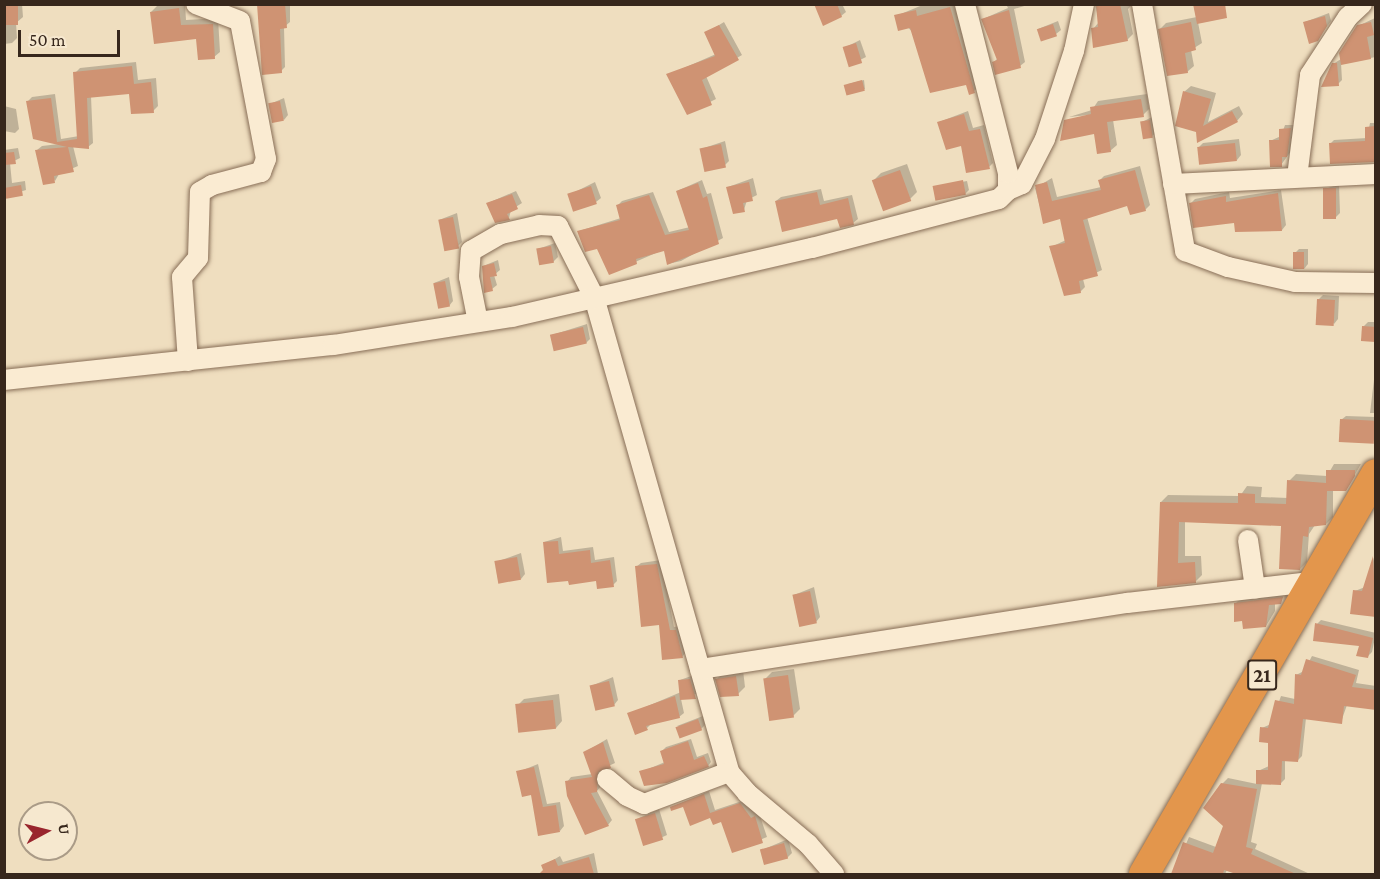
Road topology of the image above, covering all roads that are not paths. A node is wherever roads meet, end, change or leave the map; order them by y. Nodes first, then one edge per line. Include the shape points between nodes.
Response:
1 (196, 4) edge
2 (965, 4) edge
3 (1084, 4) edge
4 (1142, 4) edge
5 (1362, 4) edge
6 (1376, 174) edge
7 (1297, 177) junction
8 (1173, 184) junction
9 (1008, 190) junction
10 (1376, 283) edge
11 (594, 297) junction
12 (478, 322) junction
13 (188, 361) junction
14 (4, 380) edge
15 (1374, 480) edge
16 (1248, 540) dead end
17 (1311, 582) junction
18 (1255, 588) junction
19 (700, 669) junction
20 (729, 772) junction
21 (607, 779) dead end
22 (834, 874) edge
23 (1144, 874) edge

1 - 13 street via 240,21 266,159 261,172 200,192 198,258 182,277
2 - 9 street via 1006,165
3 - 9 street via 1074,51 1045,139 1022,184
4 - 8 street
5 - 7 street via 1348,17 1310,75
6 - 7 street
7 - 8 street
8 - 10 street via 1182,245 1192,255 1295,282
9 - 11 street via 999,199 812,248
11 - 12 street
11 - 12 street via 558,226 539,225 501,234 471,251 469,277
11 - 19 street
12 - 13 street via 333,345
13 - 14 street
15 - 17 highway, 21
16 - 18 street
17 - 18 street
17 - 23 highway, 21 via 1270,662
18 - 19 street via 959,627
19 - 20 street
20 - 21 street via 644,804
20 - 22 street via 747,794 808,844

